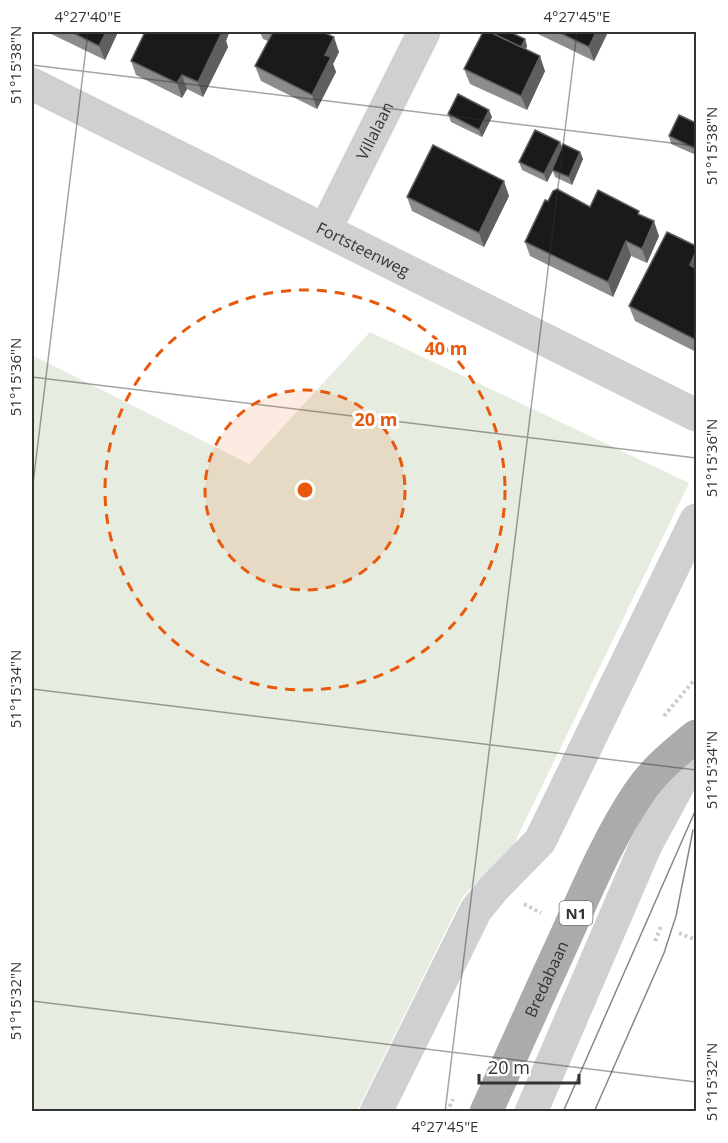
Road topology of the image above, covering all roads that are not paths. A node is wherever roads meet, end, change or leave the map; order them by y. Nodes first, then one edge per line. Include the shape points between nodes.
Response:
1 (424, 32) edge
2 (32, 84) edge
3 (325, 230) junction
4 (696, 415) edge
5 (696, 520) edge
6 (696, 736) edge
7 (696, 742) edge
8 (376, 1112) edge
9 (486, 1112) edge
10 (531, 1112) edge

1 - 3 street, Villalaan
2 - 3 street, Fortsteenweg
3 - 4 street, Fortsteenweg
5 - 8 street via 540,841 476,910
6 - 9 main road, Bredabaan / N1 via 672,755 638,793 589,885
7 - 10 street via 678,786 646,845

